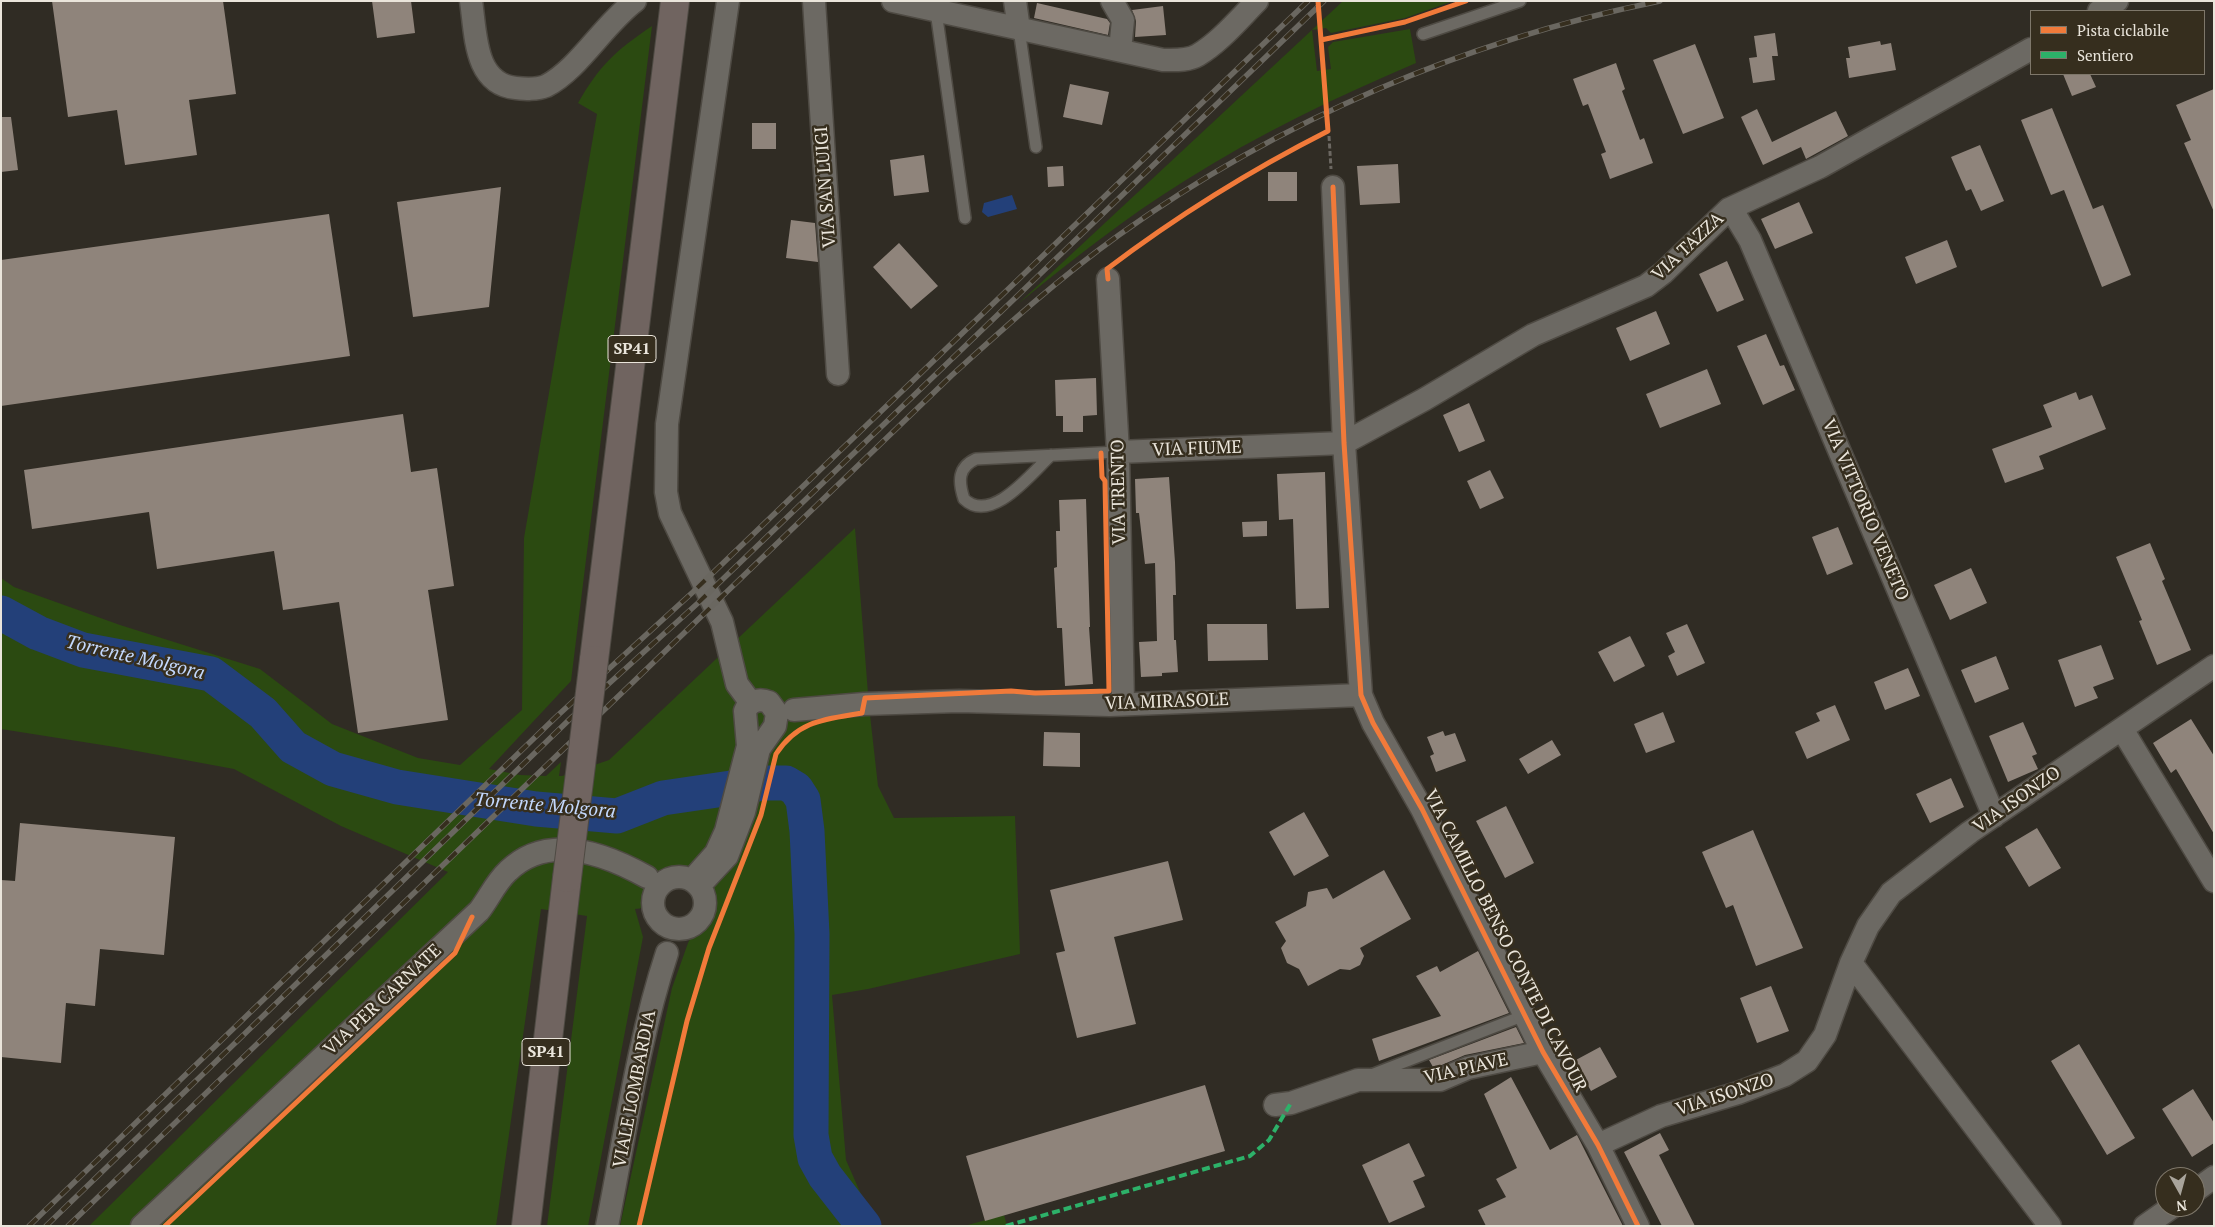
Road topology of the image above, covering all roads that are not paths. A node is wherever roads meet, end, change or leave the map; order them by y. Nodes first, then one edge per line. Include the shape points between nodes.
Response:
1 (471, 1) edge
2 (636, 1) edge
3 (675, 1) edge
4 (728, 1) edge
5 (814, 1) edge
6 (894, 1) edge
7 (1015, 1) edge
8 (1112, 1) edge
9 (1257, 1) edge
10 (1520, 1) edge
11 (2117, 1) edge
12 (936, 10) junction
13 (2101, 10) edge
14 (1019, 29) junction
15 (1423, 34) dead end
16 (1120, 50) junction
17 (2030, 50) edge
18 (1036, 147) dead end
19 (1333, 187) road end
20 (1729, 210) junction
21 (965, 218) dead end
22 (1108, 279) dead end
23 (838, 374) dead end
24 (1344, 443) junction
25 (1118, 452) junction
26 (1051, 455) junction
27 (2214, 666) edge
28 (1361, 695) junction
29 (1123, 704) junction
30 (773, 708) junction
31 (2122, 729) junction
32 (754, 747) junction
33 (1994, 816) junction
34 (2214, 881) edge
35 (696, 883) junction
36 (655, 884) junction
37 (674, 927) junction
38 (1851, 963) junction
39 (1525, 1015) junction
40 (1543, 1052) junction
41 (1358, 1080) junction
42 (1276, 1105) dead end
43 (1598, 1145) junction
44 (2158, 1217) edge
45 (142, 1226) edge
46 (526, 1226) edge
47 (607, 1226) edge
48 (1638, 1226) edge
49 (2050, 1226) edge
50 (2145, 1226) edge

1 - 2 street via 478,50 485,71 500,84 530,90 545,86 567,71
3 - 46 main road, SP41, bridge
4 - 30 street via 667,424 666,492 679,536 722,622 737,684
5 - 23 street, VIA SAN LUIGI
6 - 12 street
7 - 14 street
8 - 16 street via 1123,20
9 - 16 street via 1197,56 1163,60
10 - 15 lane
11 - 13 street
12 - 14 street
12 - 21 lane
14 - 16 street
14 - 18 lane
17 - 20 street, VIA TAZZA via 1820,167
19 - 24 street, VIA CAMILLO BENSO CONTE DI CAVOUR
20 - 24 street, VIA TAZZA via 1646,286 1533,335
20 - 33 street, VIA VITTORIO VENETO via 1750,240
22 - 25 street, VIA TRENTO
24 - 25 street, VIA FIUME
24 - 28 street, VIA CAMILLO BENSO CONTE DI CAVOUR
25 - 26 lane, VIA FIUME
25 - 29 street, VIA TRENTO
26 - 26 lane, VIA FIUME via 976,458 961,473 964,499 981,508 1003,500
27 - 31 street, VIA ISONZO
28 - 29 street, VIA MIRASOLE
28 - 39 street, VIA CAMILLO BENSO CONTE DI CAVOUR
29 - 30 street, VIA MIRASOLE via 959,701
30 - 32 street via 775,726
30 - 32 street via 747,706 743,716
31 - 33 street, VIA ISONZO
31 - 34 street
32 - 35 street via 727,856
33 - 38 street, VIA ISONZO via 1891,893 1868,926
35 - 36 street via 684,877
35 - 37 street via 705,899 703,914 692,926
36 - 37 street via 653,911
36 - 45 street, VIA PER CARNATE via 618,862 582,851 551,851 519,862 500,880 479,911
37 - 47 street, VIALE LOMBARDIA via 667,939 667,953 645,1030
38 - 43 street, VIA ISONZO via 1825,1034 1807,1062 1785,1075 1661,1116
38 - 49 street
39 - 40 street, VIA CAMILLO BENSO CONTE DI CAVOUR
39 - 41 lane, VIA PIAVE
40 - 41 street, VIA PIAVE via 1468,1068 1440,1080
40 - 43 street, VIA CAMILLO BENSO CONTE DI CAVOUR
41 - 42 street, VIA PIAVE
43 - 48 street, VIA CAMILLO BENSO CONTE DI CAVOUR
44 - 50 street

